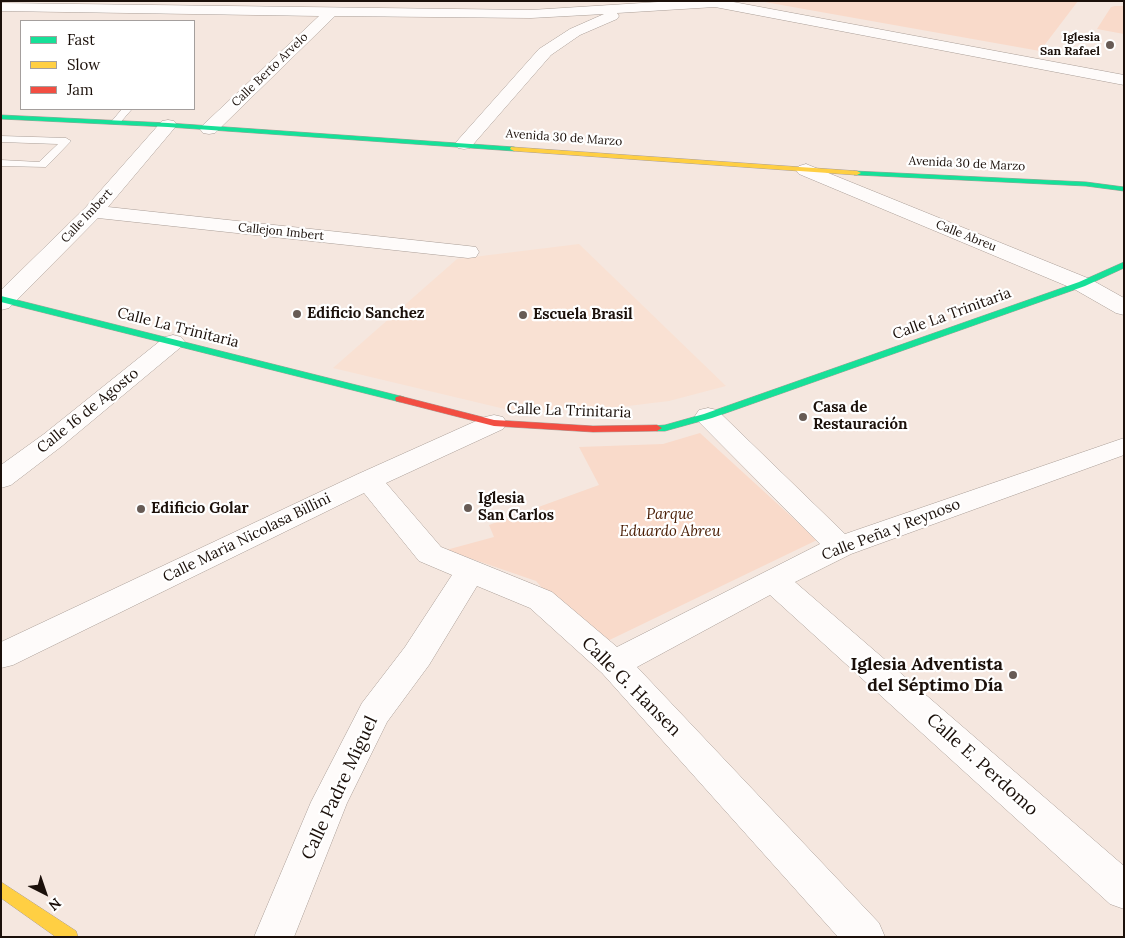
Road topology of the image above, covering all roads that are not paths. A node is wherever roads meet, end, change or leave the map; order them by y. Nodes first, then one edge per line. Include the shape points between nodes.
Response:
1 (120, 1) edge
2 (417, 1) edge
3 (643, 1) edge
4 (714, 2) edge
5 (1, 7) edge
6 (100, 9) junction
7 (627, 10) junction
8 (332, 11) junction
9 (396, 12) junction
10 (1124, 80) edge
11 (126, 110) edge
12 (1, 116) edge
13 (116, 122) junction
14 (168, 125) junction
15 (209, 129) junction
16 (1, 139) edge
17 (464, 144) junction
18 (1, 163) edge
19 (806, 170) junction
20 (1124, 189) edge
21 (93, 212) junction
22 (468, 252) dead end
23 (1124, 265) edge
24 (1082, 284) junction
25 (3, 300) edge
26 (1124, 308) edge
27 (173, 342) junction
28 (708, 416) junction
29 (494, 423) junction
30 (1124, 446) edge
31 (1, 479) edge
32 (368, 480) junction
33 (840, 547) junction
34 (470, 572) junction
35 (773, 580) junction
36 (1, 656) edge
37 (614, 664) junction
38 (1, 889) edge
39 (1124, 891) edge
40 (70, 937) edge
41 (274, 937) edge
42 (865, 937) edge

1 - 6 street
2 - 9 street
3 - 7 street
4 - 7 street
4 - 10 street
5 - 6 street
6 - 8 street
7 - 9 street via 531,14
7 - 17 street via 576,32 545,52
8 - 9 street
8 - 15 street, Calle Berto Arvelo
11 - 13 lane
12 - 13 main road, Avenida 30 de Marzo
13 - 14 main road, Avenida 30 de Marzo
14 - 15 main road, Avenida 30 de Marzo
14 - 21 street, Calle Imbert
15 - 17 main road, Avenida 30 de Marzo
16 - 18 lane via 66,142 42,165
17 - 19 main road, Avenida 30 de Marzo
19 - 20 main road, Avenida 30 de Marzo via 1086,184
19 - 24 street, Calle Abreu
21 - 22 street, Callejon Imbert
21 - 25 street, Calle Imbert
23 - 24 main road, Calle La Trinitaria
24 - 26 street, Calle Abreu
24 - 28 main road, Calle La Trinitaria
25 - 27 main road, Calle La Trinitaria
27 - 29 main road, Calle La Trinitaria
27 - 31 street, Calle 16 de Agosto
28 - 29 main road, Calle La Trinitaria via 665,428 594,429
28 - 33 street
29 - 32 street, Calle Maria Nicolasa Billini
30 - 33 street, Calle Peña y Reynoso
32 - 34 street, Calle G. Hansen via 430,554
32 - 36 street, Calle Maria Nicolasa Billini
33 - 35 street, Calle Peña y Reynoso
34 - 37 street, Calle G. Hansen via 541,600
34 - 41 street, Calle Padre Miguel via 417,656 374,713 329,802
35 - 37 street, Calle Peña y Reynoso
35 - 39 street, Calle E. Perdomo
37 - 42 street, Calle G. Hansen
38 - 40 main road

